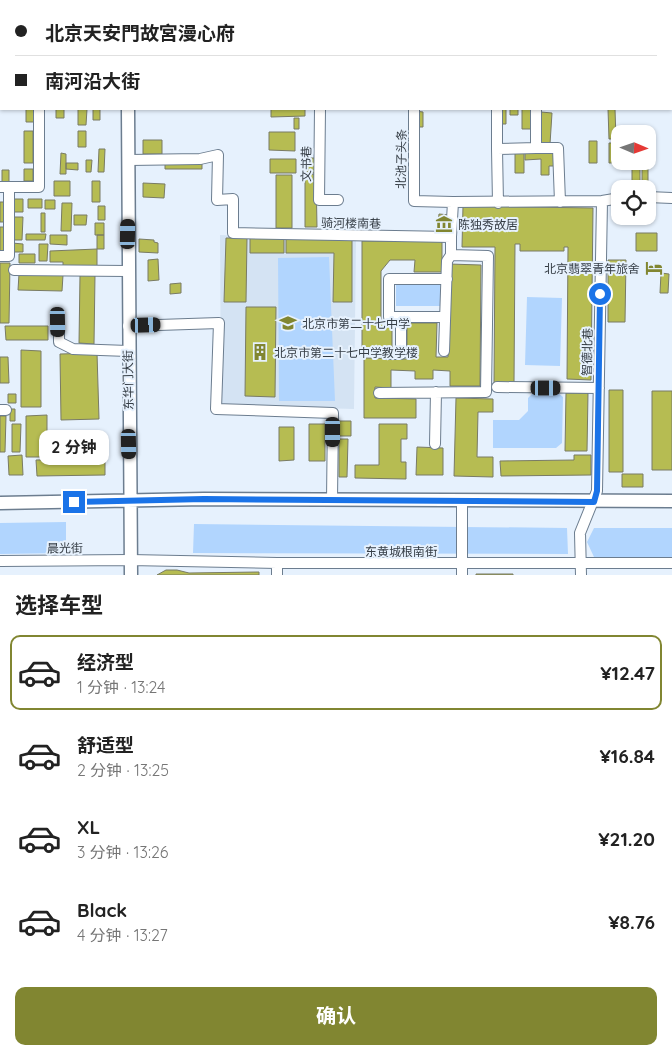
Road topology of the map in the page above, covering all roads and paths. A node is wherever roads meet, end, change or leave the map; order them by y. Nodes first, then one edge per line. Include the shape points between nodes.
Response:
1 (39, 110) edge
2 (128, 110) edge
3 (320, 110) edge
4 (414, 110) edge
5 (497, 110) edge
6 (536, 110) edge
7 (536, 148) junction
8 (497, 149) junction
9 (129, 160) junction
10 (4, 187) edge
11 (656, 197) edge
12 (672, 198) edge
13 (338, 200) dead end
14 (611, 200) edge
15 (602, 201) junction
16 (453, 202) junction
17 (560, 202) junction
18 (498, 203) junction
19 (451, 237) junction
20 (451, 255) junction
21 (0, 256) edge
22 (14, 270) dead end
23 (127, 271) junction
24 (447, 279) junction
25 (401, 317) junction
26 (445, 317) junction
27 (58, 322) dead end
28 (128, 326) junction
29 (128, 351) junction
30 (444, 351) dead end
31 (386, 354) dead end
32 (497, 387) dead end
33 (599, 388) junction
34 (436, 392) junction
35 (380, 393) dead end
36 (435, 444) dead end
37 (130, 500) junction
38 (332, 500) junction
39 (462, 500) junction
40 (672, 501) edge
41 (594, 502) junction
42 (0, 503) edge
43 (130, 560) junction
44 (0, 561) edge
45 (278, 563) junction
46 (462, 563) junction
47 (580, 563) junction
48 (672, 563) edge
49 (131, 575) edge
50 (277, 575) edge
51 (462, 575) edge
52 (581, 575) edge

1 - 10 street via 39,187
2 - 9 main road, 东华门大街
3 - 13 street, 文书巷 via 319,200
4 - 16 street, 北池子头条 via 414,200
5 - 8 street
6 - 7 street
7 - 8 street
7 - 17 street via 558,148
8 - 18 street
9 - 19 street, 骑河楼南巷 via 200,159 218,155 217,200 233,200 233,233
9 - 23 main road, 东华门大街
10 - 21 street via 9,256
11 - 12 street
14 - 15 street
15 - 17 street
15 - 33 street, 智德北巷
16 - 18 street
16 - 19 street
17 - 18 street
19 - 20 street
20 - 24 street
20 - 34 street via 488,256 486,392
22 - 23 street
23 - 28 main road, 东华门大街
24 - 25 street via 389,279 390,317
24 - 26 street
25 - 26 street
25 - 31 street via 401,354
26 - 30 street
27 - 29 street via 59,342 74,349
28 - 29 main road, 东华门大街
28 - 38 street via 219,323 216,409 333,413
29 - 37 main road, 东华门大街
32 - 33 street
33 - 41 street, 智德北巷 via 597,491
34 - 35 street
34 - 36 street
37 - 38 main road
37 - 42 main road
37 - 43 main road, 东华门大街
38 - 39 main road
39 - 41 main road
39 - 46 street
40 - 41 main road
41 - 47 street, 智德北巷 via 580,533
43 - 44 street, 晨光街
43 - 45 street, 东黄城根南街
43 - 49 main road, 东华门大街
45 - 46 street, 东黄城根南街
45 - 50 street
46 - 47 street, 东黄城根南街
46 - 51 street
47 - 48 street, 东黄城根南街
47 - 52 street, 智德北巷

